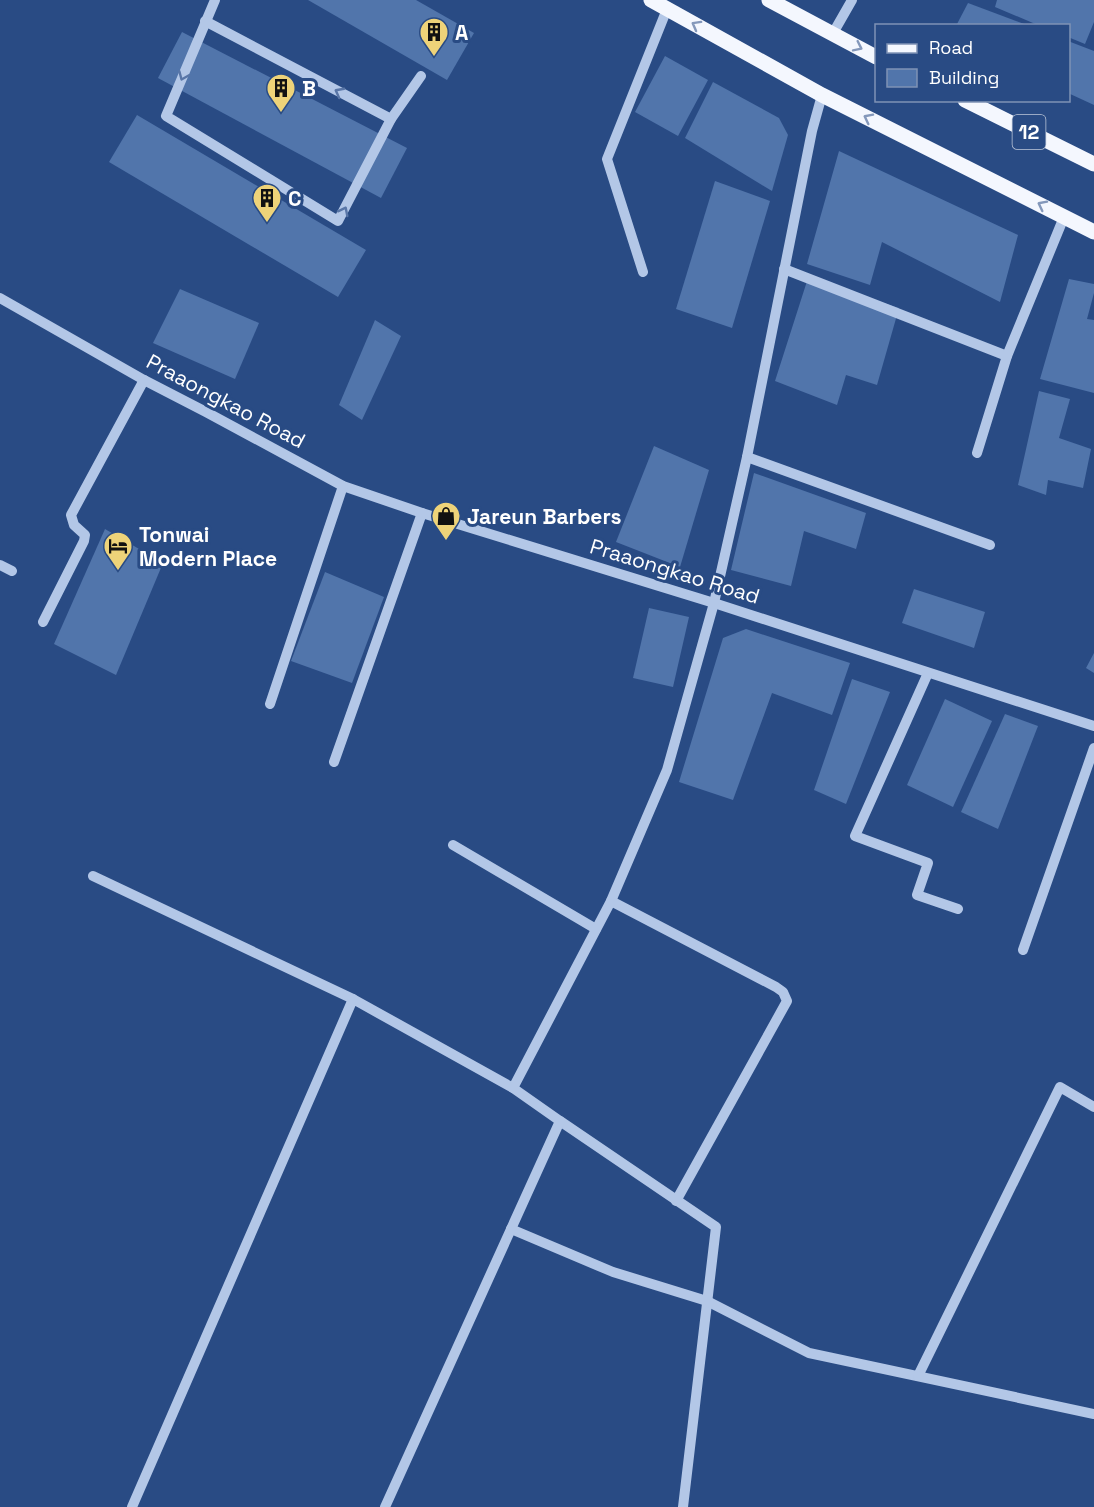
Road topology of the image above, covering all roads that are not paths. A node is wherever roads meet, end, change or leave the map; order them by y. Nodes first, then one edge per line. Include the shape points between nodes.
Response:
1 (215, 0) edge
2 (651, 0) edge
3 (769, 0) edge
4 (852, 0) edge
5 (667, 9) junction
6 (205, 21) junction
7 (832, 35) junction
8 (875, 56) edge
9 (421, 76) dead end
10 (822, 95) junction
11 (969, 102) edge
12 (391, 119) junction
13 (1094, 164) edge
14 (1064, 217) junction
15 (1094, 232) edge
16 (784, 269) junction
17 (643, 272) dead end
18 (0, 298) edge
19 (1007, 356) junction
20 (144, 380) junction
21 (977, 453) dead end
22 (747, 457) junction
23 (343, 486) junction
24 (422, 513) junction
25 (990, 544) dead end
26 (0, 565) edge
27 (12, 571) dead end
28 (714, 603) junction
29 (43, 622) dead end
30 (928, 673) junction
31 (270, 704) dead end
32 (1094, 726) edge
33 (1094, 748) edge
34 (334, 762) dead end
35 (453, 845) dead end
36 (93, 876) dead end
37 (610, 901) junction
38 (958, 909) dead end
39 (596, 929) junction
40 (1023, 950) dead end
41 (353, 999) junction
42 (513, 1088) junction
43 (1094, 1107) edge
44 (560, 1121) junction
45 (676, 1201) junction
46 (511, 1229) junction
47 (707, 1301) junction
48 (918, 1376) junction
49 (1094, 1414) edge
50 (132, 1507) edge
51 (385, 1507) edge
52 (683, 1507) edge

1 - 6 street
2 - 5 main road
3 - 7 main road
4 - 7 street
10 -> 5 main road
5 - 17 street via 607,159
12 -> 6 street
6 -> 12 street via 166,116 338,221
7 -> 8 main road
9 - 12 street
14 -> 10 main road
10 - 16 street
11 - 13 main road, 12
14 - 15 main road
14 - 19 street
16 - 19 street
16 - 22 street
18 - 20 street, Praaongkao Road
19 - 21 street
20 - 23 street, Praaongkao Road
20 - 29 street via 71,515 84,541
22 - 25 street
22 - 28 street
23 - 24 street, Praaongkao Road
23 - 31 street
24 - 28 street, Praaongkao Road
24 - 34 street
26 - 27 street
28 - 30 street, Praaongkao Road
28 - 37 street via 667,770
30 - 32 street, Praaongkao Road
30 - 38 street via 855,836 928,863 917,895
33 - 40 street
35 - 39 street
36 - 41 street
37 - 39 street
37 - 45 street via 776,987 787,1000
39 - 42 street
41 - 42 street
41 - 50 street
42 - 44 street
43 - 48 street via 1060,1086
44 - 45 street
44 - 46 street
45 - 47 street via 716,1227
46 - 47 street via 613,1272
46 - 51 street
47 - 48 street via 809,1353
47 - 52 street
48 - 49 street

